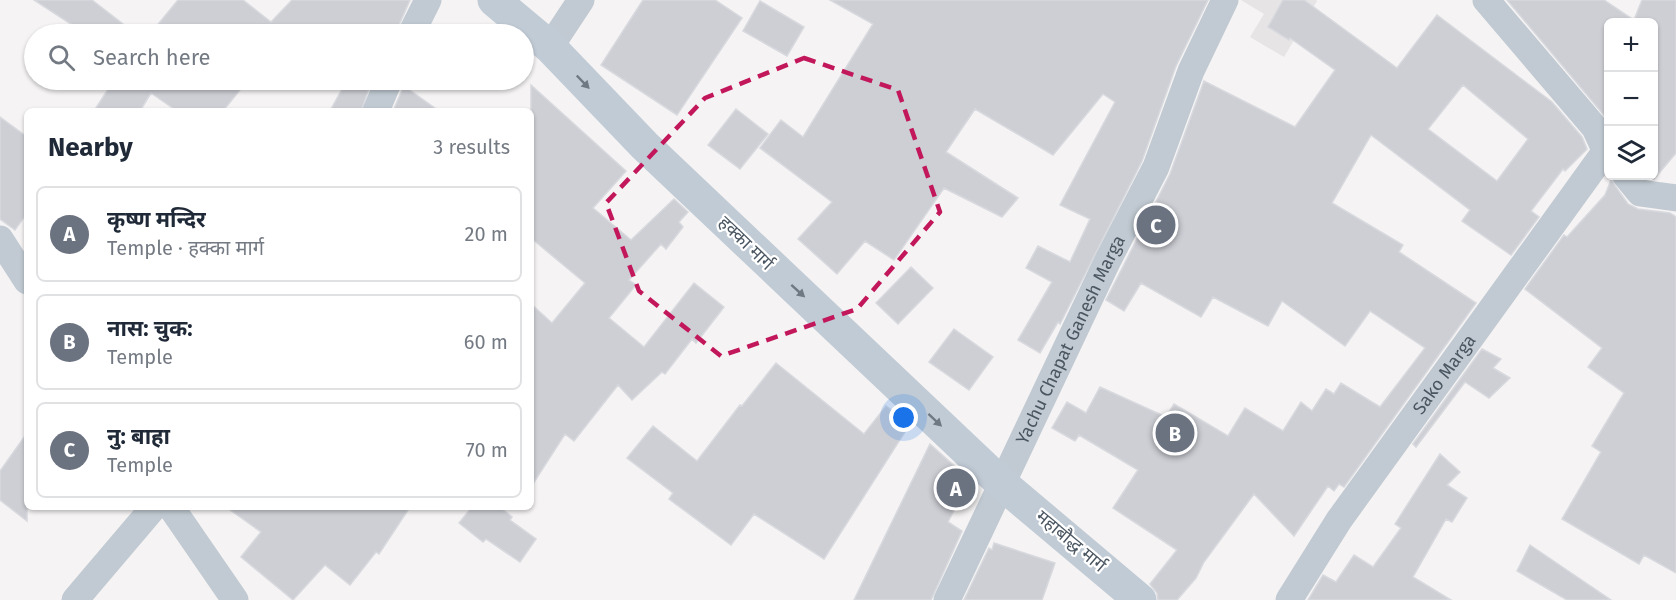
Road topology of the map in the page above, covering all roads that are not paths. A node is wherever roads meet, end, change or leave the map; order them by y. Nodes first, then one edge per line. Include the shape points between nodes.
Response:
1 (428, 0) edge
2 (494, 0) edge
3 (581, 0) edge
4 (1225, 0) edge
5 (1486, 0) edge
6 (416, 24) edge
7 (523, 24) edge
8 (534, 34) edge
9 (550, 47) junction
10 (385, 90) edge
11 (377, 108) edge
12 (1604, 148) edge
13 (1604, 158) edge
14 (1629, 180) edge
15 (1676, 198) edge
16 (0, 239) edge
17 (24, 276) edge
18 (1001, 483) junction
19 (151, 510) edge
20 (173, 510) edge
21 (75, 600) edge
22 (235, 600) edge
23 (947, 600) edge
24 (1140, 600) edge
25 (1289, 600) edge

1 - 6 street
2 - 7 main road, हक्का मार्ग
3 - 9 street
4 - 18 street, Yachu Chapat Ganesh Marga via 1191,72 1156,167
5 - 12 street via 1595,128
8 - 9 main road, हक्का मार्ग
9 -> 18 main road, हक्का मार्ग via 645,146
10 - 11 street
13 - 25 street, Sako Marga via 1339,520
14 - 15 street via 1640,193
16 - 17 street
18 - 23 street, Yachu Chapat Ganesh Marga
18 - 24 main road, महाबौद्ध मार्ग
19 - 21 street
20 - 22 street

